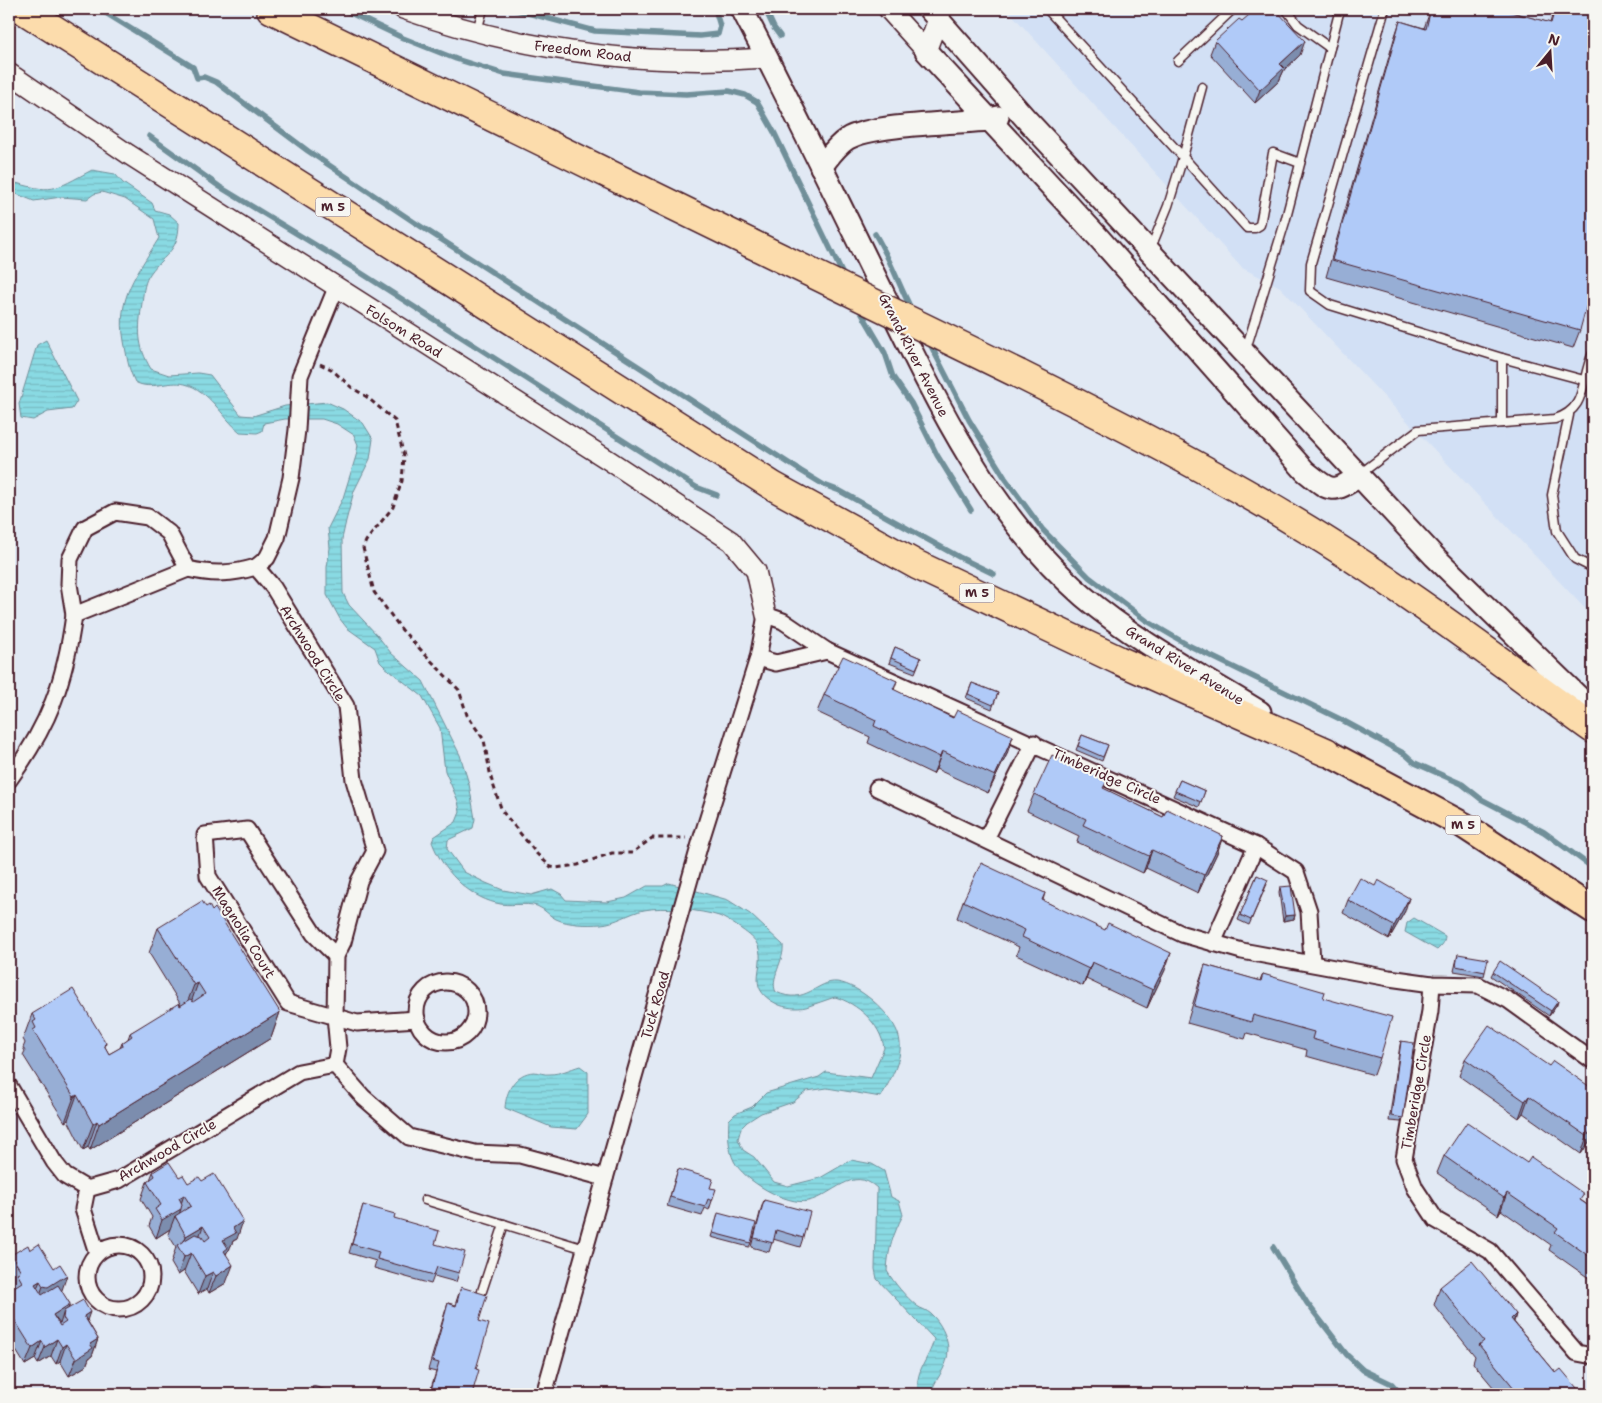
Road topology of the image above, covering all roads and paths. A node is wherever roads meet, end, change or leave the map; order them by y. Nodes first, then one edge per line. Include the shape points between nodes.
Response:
1 (22, 9) edge
2 (271, 9) edge
3 (403, 9) edge
4 (483, 9) edge
5 (742, 9) edge
6 (888, 9) edge
7 (1046, 9) edge
8 (1286, 9) edge
9 (1340, 9) edge
10 (1385, 9) edge
11 (1232, 10) dead end
12 (937, 12) edge
13 (477, 32) junction
14 (1330, 48) junction
15 (926, 50) junction
16 (768, 58) junction
17 (1178, 61) dead end
18 (9, 73) edge
19 (1202, 87) dead end
20 (1026, 119) junction
21 (988, 120) junction
22 (1183, 157) junction
23 (1300, 163) junction
24 (822, 167) junction
25 (1098, 237) junction
26 (1143, 245) junction
27 (336, 288) junction
28 (1244, 353) junction
29 (1593, 353) edge
30 (1502, 358) junction
31 (316, 363) dead end
32 (1584, 380) junction
33 (1569, 415) junction
34 (1502, 422) junction
35 (1359, 476) junction
36 (256, 566) junction
37 (1593, 568) edge
38 (188, 569) junction
39 (74, 615) junction
40 (766, 615) junction
41 (827, 651) junction
42 (758, 658) junction
43 (1593, 714) edge
44 (1034, 743) junction
45 (1326, 752) junction
46 (9, 780) edge
47 (877, 788) dead end
48 (986, 838) junction
49 (701, 840) junction
50 (1256, 846) junction
51 (1593, 910) edge
52 (1213, 943) junction
53 (336, 956) junction
54 (1312, 963) junction
55 (1432, 984) junction
56 (335, 1016) junction
57 (416, 1019) junction
58 (1593, 1061) edge
59 (335, 1065) junction
60 (9, 1086) edge
61 (605, 1178) junction
62 (87, 1189) junction
63 (425, 1200) dead end
64 (504, 1224) junction
65 (585, 1249) junction
66 (97, 1253) junction
67 (482, 1291) edge
68 (1593, 1356) edge
69 (544, 1394) edge

1 - 45 highway, M 5 via 773,486 917,565 1118,660
2 - 43 highway, bridge via 1150,440 1296,522
3 - 13 street, Freedom Road
4 - 13 lane
5 - 16 main road, Grand River Avenue
6 - 15 street
7 - 22 lane
8 - 14 lane via 1298,25
9 - 14 lane
10 - 30 lane via 1312,263 1310,291 1330,305
11 - 17 lane
12 - 15 street
12 - 20 main road
13 - 16 street, Freedom Road via 582,54 654,60
14 - 23 lane
15 - 21 main road
16 - 24 main road, Grand River Avenue
18 - 27 street, Folsom Road
19 - 22 lane
20 - 21 main road via 1002,115
20 - 26 main road
21 - 24 main road via 873,129 848,138
21 - 25 main road
22 - 23 lane via 1247,228 1260,225 1273,153
22 - 26 lane via 1168,206
23 - 28 lane
24 - 45 main road, Grand River Avenue via 937,401 982,480 1010,519 1082,595 1114,621 1169,659
25 - 26 main road
25 - 35 main road via 1305,471 1327,488 1340,488
26 - 28 main road
27 - 36 street via 300,376 291,478 277,538 267,558
27 - 40 street, Folsom Road via 553,424 731,541 756,571
28 - 35 main road
29 - 32 lane
30 - 32 lane
30 - 34 lane
31 - 49 path via 331,369 395,421 404,456 402,482 393,507 363,548 374,592 402,630 459,690 467,714 484,740 502,811 536,854 556,868 578,865 612,853 632,853 652,838
32 - 33 lane via 1578,404
33 - 34 lane
33 - 37 lane via 1552,495 1558,530 1575,559
34 - 35 lane via 1418,430
35 - 43 main road via 1434,556
36 - 38 street via 234,573 209,574
36 - 53 street, Archwood Circle via 273,587 346,706 354,780 375,851 359,882
38 - 39 street
38 - 39 street via 169,533 148,517 115,512 85,528 70,559 69,584
39 - 46 street via 70,646 45,724
40 - 41 street, Timberidge Circle via 783,621
40 - 42 street, Tuck Road
41 - 42 street via 776,663
41 - 44 street, Timberidge Circle
42 - 49 street, Tuck Road
44 - 48 street
44 - 50 street, Timberidge Circle
45 - 51 highway, Grand River Avenue / M 5 via 1463,825
47 - 48 street
48 - 52 street via 1182,934
49 - 61 street, Tuck Road
50 - 52 street
50 - 54 street, Timberidge Circle via 1296,872 1309,911
52 - 54 street
53 - 56 street, Archwood Circle
53 - 56 street, Magnolia Court via 314,934 247,830 205,834 208,876 288,1002
54 - 55 street
55 - 58 street via 1478,985 1508,1000
55 - 68 street, Timberidge Circle via 1404,1158 1415,1188 1436,1220 1490,1251 1577,1353
56 - 57 street, Magnolia Court via 357,1024
56 - 59 street, Archwood Circle via 338,1048
57 - 57 street via 420,1028 432,1038 446,1042 456,1040 472,1028 476,1008 468,991 450,982 440,982 418,999
59 - 61 street via 363,1097 409,1137 475,1154 520,1155
59 - 62 street, Archwood Circle via 299,1072 119,1180
60 - 62 street via 54,1162 65,1176
61 - 65 street, Tuck Road
62 - 66 street via 83,1208
63 - 64 lane
64 - 65 lane
64 - 67 lane
65 - 69 street, Tuck Road
66 - 66 street via 90,1261 87,1275 94,1298 112,1308 122,1309 141,1300 151,1280 146,1259 138,1251 123,1245 106,1247

